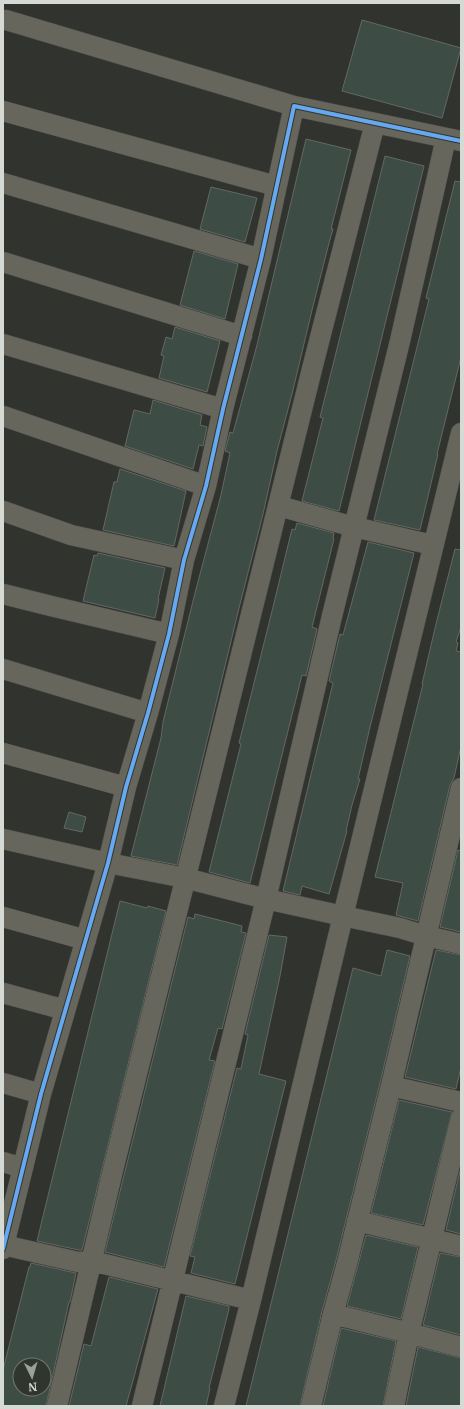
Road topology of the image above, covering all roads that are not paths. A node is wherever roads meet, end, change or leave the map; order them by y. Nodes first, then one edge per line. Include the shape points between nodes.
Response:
1 (4, 17) edge
2 (294, 106) junction
3 (3, 111) edge
4 (375, 123) junction
5 (454, 140) edge
6 (3, 183) edge
7 (276, 186) junction
8 (261, 259) junction
9 (3, 262) edge
10 (242, 336) junction
11 (3, 344) edge
12 (223, 409) junction
13 (3, 416) edge
14 (461, 433) edge
15 (206, 486) junction
16 (279, 506) junction
17 (3, 511) edge
18 (354, 527) junction
19 (434, 545) junction
20 (184, 560) junction
21 (3, 594) edge
22 (169, 634) junction
23 (3, 669) edge
24 (148, 713) junction
25 (3, 753) edge
26 (126, 787) junction
27 (461, 791) edge
28 (3, 839) edge
29 (108, 863) junction
30 (185, 878) junction
31 (266, 898) junction
32 (343, 916) junction
33 (3, 917) edge
34 (426, 936) junction
35 (86, 940) junction
36 (461, 944) edge
37 (3, 993) edge
38 (65, 1010) junction
39 (3, 1083) edge
40 (391, 1086) junction
41 (41, 1094) junction
42 (461, 1102) edge
43 (461, 1118) edge
44 (3, 1162) edge
45 (23, 1168) junction
46 (357, 1221) junction
47 (432, 1239) junction
48 (3, 1246) edge
49 (461, 1246) edge
50 (92, 1261) junction
51 (173, 1281) junction
52 (251, 1300) junction
53 (332, 1314) junction
54 (409, 1333) junction
55 (461, 1347) edge
56 (57, 1406) edge
57 (142, 1406) edge
58 (224, 1406) edge
59 (311, 1406) edge
60 (394, 1406) edge

1 - 2 street
2 - 4 street
2 - 7 street
3 - 7 street
4 - 5 street
4 - 16 street
5 - 18 street
6 - 8 street
7 - 8 street
8 - 10 street
9 - 10 street
10 - 12 street
11 - 12 street
12 - 15 street
13 - 15 street
14 - 19 street
15 - 20 street
16 - 18 street
16 - 30 street
17 - 20 street via 71,535
18 - 19 street
18 - 31 street
19 - 32 street
20 - 22 street
21 - 22 street
22 - 24 street
23 - 24 street
24 - 26 street
25 - 26 street
26 - 29 street
27 - 34 street
28 - 29 street
29 - 30 street
29 - 35 street
30 - 31 street
30 - 50 street
31 - 32 street
31 - 51 street
32 - 34 street
32 - 52 street
33 - 35 street
34 - 36 street
34 - 40 street
35 - 38 street
37 - 38 street
38 - 41 street
39 - 41 street
40 - 42 street
40 - 46 street
41 - 45 street
43 - 47 street
44 - 45 street
45 - 48 street
46 - 47 street
46 - 53 street
47 - 49 street
47 - 54 street
48 - 50 street via 78,1262
50 - 51 street
50 - 56 street
51 - 52 street
51 - 57 street
52 - 58 street
53 - 54 street
53 - 59 street
54 - 55 street
54 - 60 street

